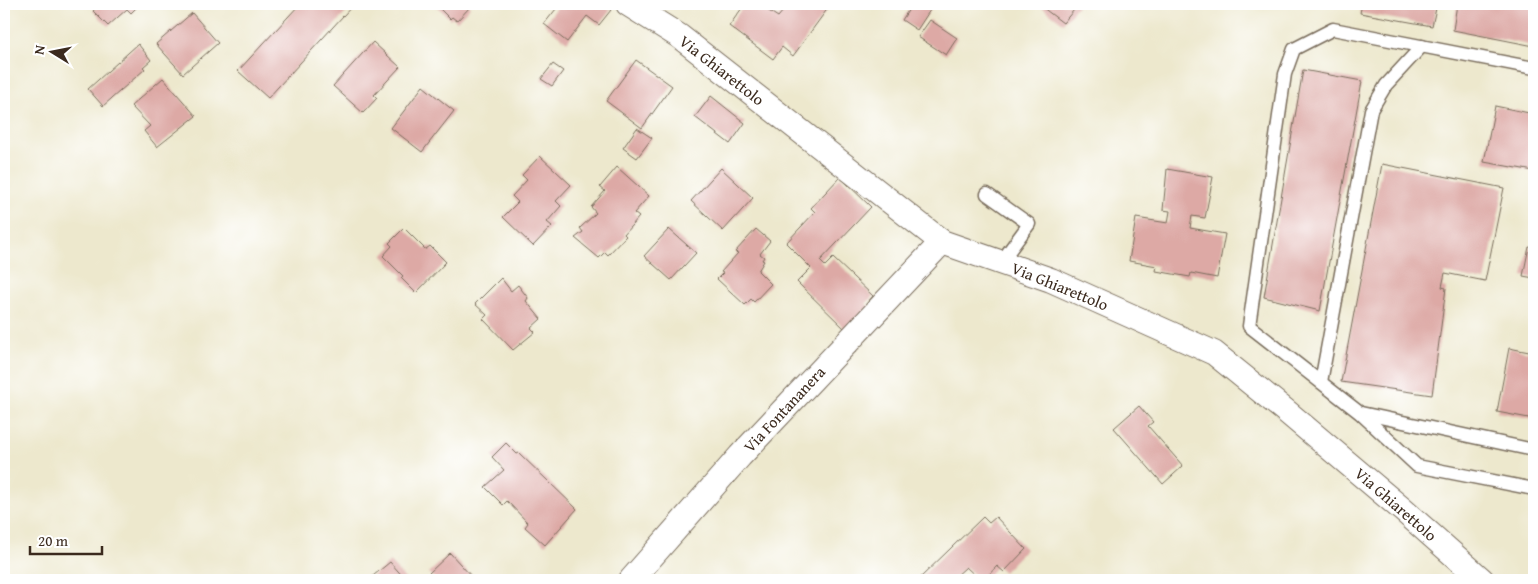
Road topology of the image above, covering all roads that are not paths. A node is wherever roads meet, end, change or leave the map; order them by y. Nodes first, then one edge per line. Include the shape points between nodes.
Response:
1 (628, 4) edge
2 (1422, 46) junction
3 (1534, 68) edge
4 (987, 194) dead end
5 (942, 242) junction
6 (1002, 262) junction
7 (1321, 382) junction
8 (1360, 413) junction
9 (1534, 450) edge
10 (1534, 489) edge
11 (631, 580) edge
12 (1482, 580) edge

1 - 5 street, Via Ghiarettolo via 679,36
2 - 3 lane
2 - 7 lane via 1386,85 1371,110
2 - 7 lane via 1333,29 1294,49 1285,74 1249,326
4 - 6 lane via 1029,224
5 - 6 street, Via Ghiarettolo
5 - 11 street, Via Fontananera via 740,456
6 - 12 street, Via Ghiarettolo via 1051,280 1214,353
7 - 8 lane
8 - 9 lane
8 - 10 lane via 1417,466

